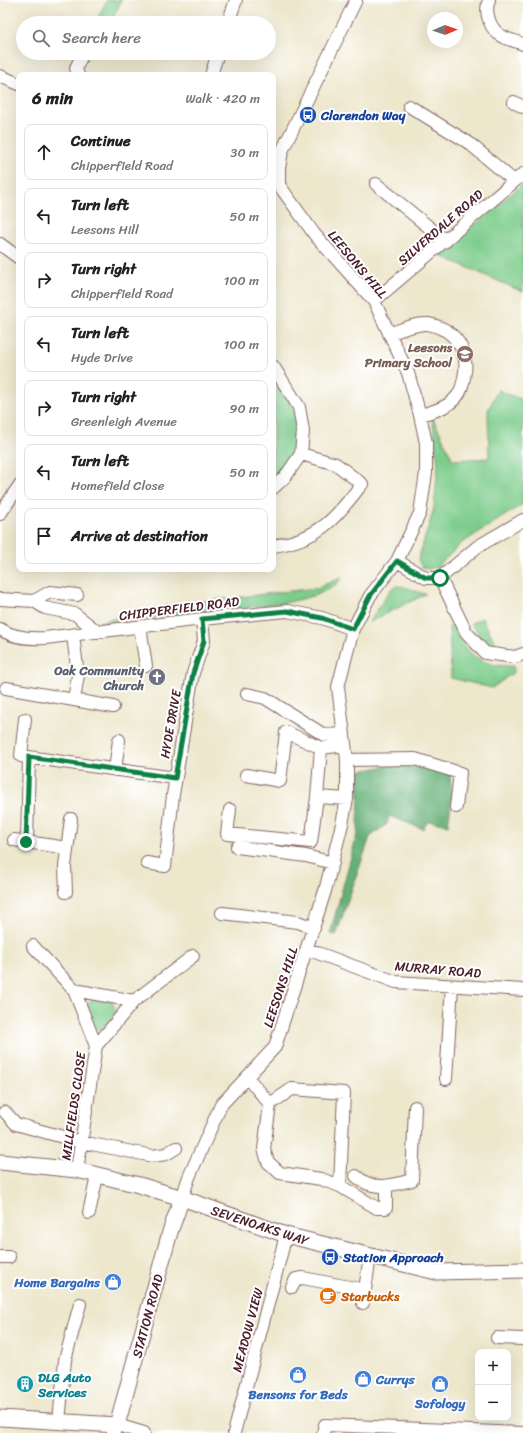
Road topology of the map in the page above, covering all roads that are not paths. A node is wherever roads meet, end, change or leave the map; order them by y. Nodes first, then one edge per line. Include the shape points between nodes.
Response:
1 (236, 0) edge
2 (356, 0) edge
3 (489, 0) edge
4 (230, 16) edge
5 (523, 44) edge
6 (80, 60) edge
7 (216, 60) edge
8 (77, 72) edge
9 (212, 72) edge
10 (0, 76) edge
11 (16, 83) edge
12 (409, 106) dead end
13 (278, 149) edge
14 (518, 178) edge
15 (376, 184) dead end
16 (446, 241) junction
17 (0, 244) edge
18 (16, 256) edge
19 (374, 301) junction
20 (389, 334) junction
21 (276, 371) edge
22 (420, 415) junction
23 (301, 454) junction
24 (276, 485) edge
25 (16, 490) edge
26 (0, 514) edge
27 (523, 520) edge
28 (276, 546) edge
29 (397, 561) junction
30 (440, 578) junction
31 (77, 595) dead end
32 (0, 599) edge
33 (34, 601) junction
34 (202, 619) junction
35 (140, 627) junction
36 (353, 629) junction
37 (98, 632) junction
38 (2, 633) edge
39 (73, 635) junction
40 (523, 654) edge
41 (146, 666) dead end
42 (6, 688) dead end
43 (247, 694) dead end
44 (74, 700) junction
45 (112, 707) dead end
46 (25, 719) dead end
47 (344, 739) junction
48 (119, 740) dead end
49 (321, 748) junction
50 (29, 757) junction
51 (347, 760) junction
52 (114, 770) junction
53 (246, 775) dead end
54 (175, 778) junction
55 (317, 797) junction
56 (347, 799) junction
57 (456, 806) dead end
58 (230, 810) dead end
59 (71, 819) dead end
60 (14, 840) dead end
61 (26, 842) junction
62 (237, 847) dead end
63 (67, 848) junction
64 (147, 863) dead end
65 (333, 864) junction
66 (66, 892) dead end
67 (222, 913) dead end
68 (314, 928) junction
69 (33, 946) dead end
70 (307, 949) junction
71 (193, 956) dead end
72 (452, 986) junction
73 (74, 990) junction
74 (523, 990) edge
75 (134, 1001) junction
76 (96, 1046) junction
77 (247, 1077) junction
78 (446, 1080) dead end
79 (270, 1104) junction
80 (415, 1107) dead end
81 (5, 1112) dead end
82 (81, 1142) junction
83 (176, 1148) dead end
84 (0, 1162) edge
85 (77, 1170) junction
86 (97, 1176) junction
87 (356, 1176) dead end
88 (340, 1186) junction
89 (386, 1187) junction
90 (182, 1198) junction
91 (89, 1213) dead end
92 (286, 1235) junction
93 (370, 1256) junction
94 (523, 1270) edge
95 (292, 1287) dead end
96 (365, 1290) junction
97 (363, 1303) dead end
98 (80, 1304) dead end
99 (497, 1338) dead end
100 (523, 1339) edge
101 (0, 1418) edge
102 (59, 1421) junction
103 (115, 1429) edge
104 (144, 1433) edge
105 (234, 1433) edge
106 (322, 1433) edge
107 (523, 1433) edge

1 - 4 street
2 - 13 street, LEESONS HILL
3 - 5 street via 489,22 500,36
6 - 8 street
7 - 9 street
10 - 11 street
12 - 14 street via 469,143
13 - 19 street, LEESONS HILL via 280,185 315,235
14 - 16 street, SILVERDALE ROAD
15 - 16 street
16 - 19 street, SILVERDALE ROAD
17 - 18 street
19 - 20 street, LEESONS HILL
20 - 22 street, LEESONS HILL via 408,373
20 - 22 street via 427,324 453,336 464,350 467,365 458,396 441,408
21 - 23 street via 299,407 303,431
22 - 29 street, LEESONS HILL via 426,443 426,473 420,513
23 - 24 street
23 - 28 street via 336,464 362,484 342,510 318,532 293,543
25 - 26 street
27 - 30 street via 477,547
29 - 30 street via 426,578
29 - 36 street, LEESONS HILL via 370,596
30 - 40 street via 466,632 485,653 515,657
31 - 33 street via 50,592
32 - 33 street
33 - 37 street via 45,608 74,614
34 - 35 street, CHIPPERFIELD ROAD
34 - 36 street, CHIPPERFIELD ROAD via 287,611 322,618
34 - 54 street, HYDE DRIVE via 204,641 193,673
35 - 37 street, CHIPPERFIELD ROAD
35 - 41 street
36 - 47 street, LEESONS HILL via 338,687
37 - 39 street, CHIPPERFIELD ROAD
38 - 39 street, CHIPPERFIELD ROAD via 28,639
39 - 44 street via 78,675
42 - 44 street
43 - 47 street via 265,698 324,735
44 - 45 street
46 - 50 street via 21,756
47 - 49 street
47 - 51 street, LEESONS HILL
48 - 52 street
49 - 53 street via 286,732 280,781
49 - 55 street
50 - 52 street
50 - 61 street
51 - 56 street, LEESONS HILL
51 - 57 street via 415,759 460,773
52 - 54 street
54 - 64 street, HYDE DRIVE via 165,866
55 - 56 street
55 - 58 street via 311,842 227,834
56 - 65 street, LEESONS HILL
59 - 63 street
60 - 61 street
61 - 63 street
62 - 65 street via 306,856
63 - 66 street
65 - 68 street, LEESONS HILL
67 - 68 street via 298,922
68 - 70 street, LEESONS HILL
69 - 73 street, MILLFIELDS CLOSE
70 - 72 street, MURRAY ROAD via 396,982
70 - 77 street, LEESONS HILL via 276,1047
71 - 75 street, MILLFIELDS CLOSE
72 - 74 street, MURRAY ROAD
72 - 78 street
73 - 75 street
73 - 76 street, MILLFIELDS CLOSE
75 - 76 street, MILLFIELDS CLOSE
76 - 82 street, MILLFIELDS CLOSE
77 - 79 street
77 - 90 street, LEESONS HILL via 221,1105 189,1176
79 - 88 street via 264,1149 268,1162 280,1173 321,1179
79 - 88 street via 292,1089 344,1093
80 - 89 street via 412,1180
81 - 82 street via 16,1124
82 - 83 street via 153,1156 166,1154
82 - 85 street, MILLFIELDS CLOSE
84 - 85 main road, SEVENOAKS WAY
85 - 86 main road, SEVENOAKS WAY
86 - 90 main road, SEVENOAKS WAY
86 - 91 street
87 - 89 street via 362,1183
88 - 89 street via 377,1208 386,1208
90 - 92 main road, SEVENOAKS WAY
90 - 103 main road, STATION ROAD via 170,1232
92 - 93 main road, SEVENOAKS WAY
92 - 105 street, MEADOW VIEW
93 - 94 main road, SEVENOAKS WAY via 436,1272
93 - 96 street
95 - 96 street via 296,1279 303,1278
96 - 97 street
98 - 102 street via 65,1360
99 - 100 street
101 - 102 main road
102 - 103 main road
103 - 104 street
106 - 107 street via 325,1425

